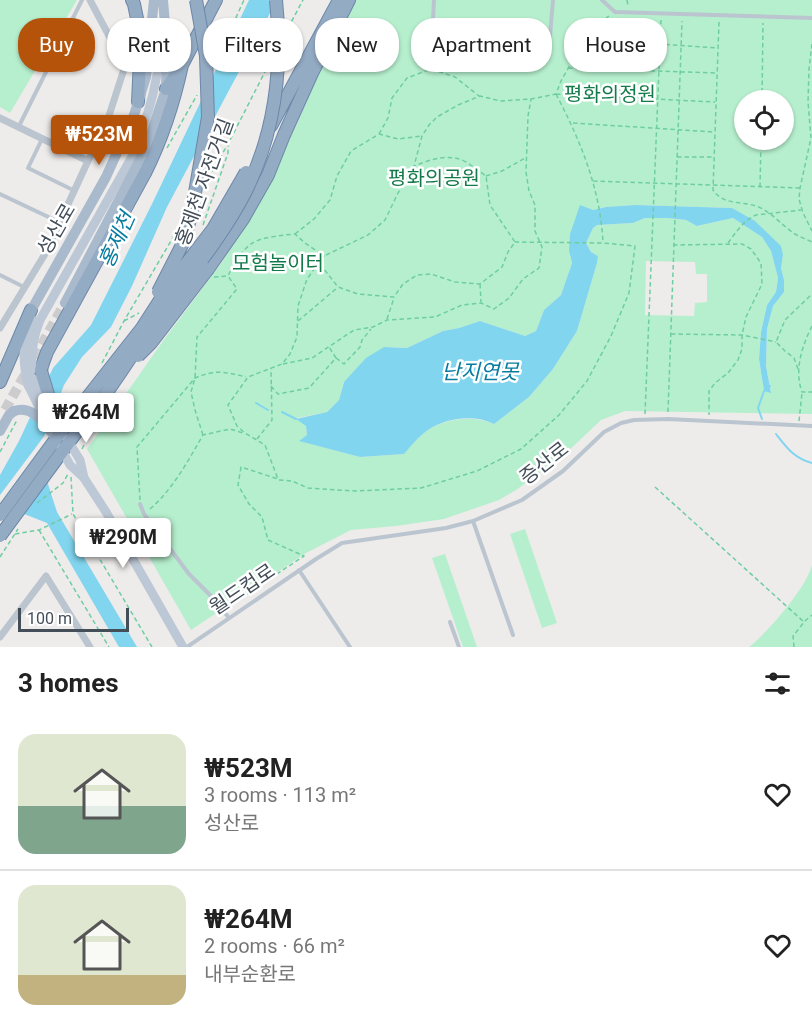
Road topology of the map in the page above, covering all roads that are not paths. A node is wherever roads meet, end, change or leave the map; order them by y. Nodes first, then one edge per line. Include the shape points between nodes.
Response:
1 (82, 0) edge
2 (90, 0) edge
3 (132, 0) edge
4 (154, 0) edge
5 (163, 0) edge
6 (196, 0) edge
7 (216, 0) edge
8 (276, 0) edge
9 (339, 0) edge
10 (349, 0) edge
11 (434, 0) edge
12 (553, 0) edge
13 (602, 0) edge
14 (163, 15) junction
15 (812, 18) edge
16 (191, 48) edge
17 (178, 72) edge
18 (180, 72) edge
19 (166, 90) junction
20 (138, 102) junction
21 (0, 118) edge
22 (18, 127) junction
23 (42, 138) junction
24 (88, 160) junction
25 (74, 190) junction
26 (0, 194) edge
27 (59, 223) junction
28 (59, 260) junction
29 (0, 275) edge
30 (24, 287) junction
31 (65, 303) tunnel mouth
32 (31, 310) junction
33 (1, 323) edge
34 (142, 328) junction
35 (0, 366) edge
36 (34, 378) junction
37 (0, 382) edge
38 (113, 384) junction
39 (6, 413) edge
40 (812, 426) edge
41 (56, 428) junction
42 (0, 431) edge
43 (140, 504) road end
44 (0, 515) edge
45 (473, 520) junction
46 (0, 536) edge
47 (299, 570) junction
48 (229, 618) junction
49 (450, 622) dead end
50 (513, 635) dead end
51 (0, 637) edge
52 (90, 647) edge
53 (185, 647) edge
54 (350, 647) edge
55 (459, 647) edge

1 - 22 lane
2 - 24 street via 125,66 106,125
3 - 20 highway via 141,38
4 - 20 main road, 성산로 via 147,77
5 - 14 main road, 성산로
6 - 34 highway, bridge via 206,56 208,117 183,243
7 - 16 highway
8 - 38 highway, bridge via 276,94 258,163 219,235
9 - 34 highway, bridge via 213,229
10 - 38 highway, bridge via 268,175 243,219 208,273
11 - 12 lane via 432,39 549,48
13 - 15 lane via 615,12
14 - 19 main road, 성산로 via 168,48
14 - 36 main road via 157,78 148,112 128,165 40,320 30,358
17 - 19 highway
18 - 36 highway via 157,150
19 - 31 main road, 성산로 via 146,148
20 - 28 main road, 성산로 via 120,149
21 - 22 street
22 - 23 street
23 - 24 street
23 - 25 lane via 28,168
24 - 25 street
25 - 27 street
26 - 27 lane
27 - 30 street
28 - 32 main road, 성산로
28 - 36 main road via 24,349 23,359
29 - 30 lane
30 - 33 street
32 - 35 main road, 성산로
32 - 37 highway
34 - 44 highway, bridge
36 - 41 main road, bridge via 41,413
36 - 41 highway, bridge via 43,380
38 - 46 highway, bridge
39 - 41 main road, bridge via 25,409
39 - 42 main road via 9,415
40 - 45 lane, 증산로 via 645,419 612,426 563,471 522,500
41 - 53 main road, bridge via 80,460 84,478
43 - 48 lane via 189,574
45 - 47 lane, 증산로 via 419,533 342,543
45 - 50 lane
47 - 48 lane, 월드컵로
47 - 54 lane, 월드컵로
48 - 53 lane, 월드컵로
49 - 55 lane
51 - 52 street via 46,576

